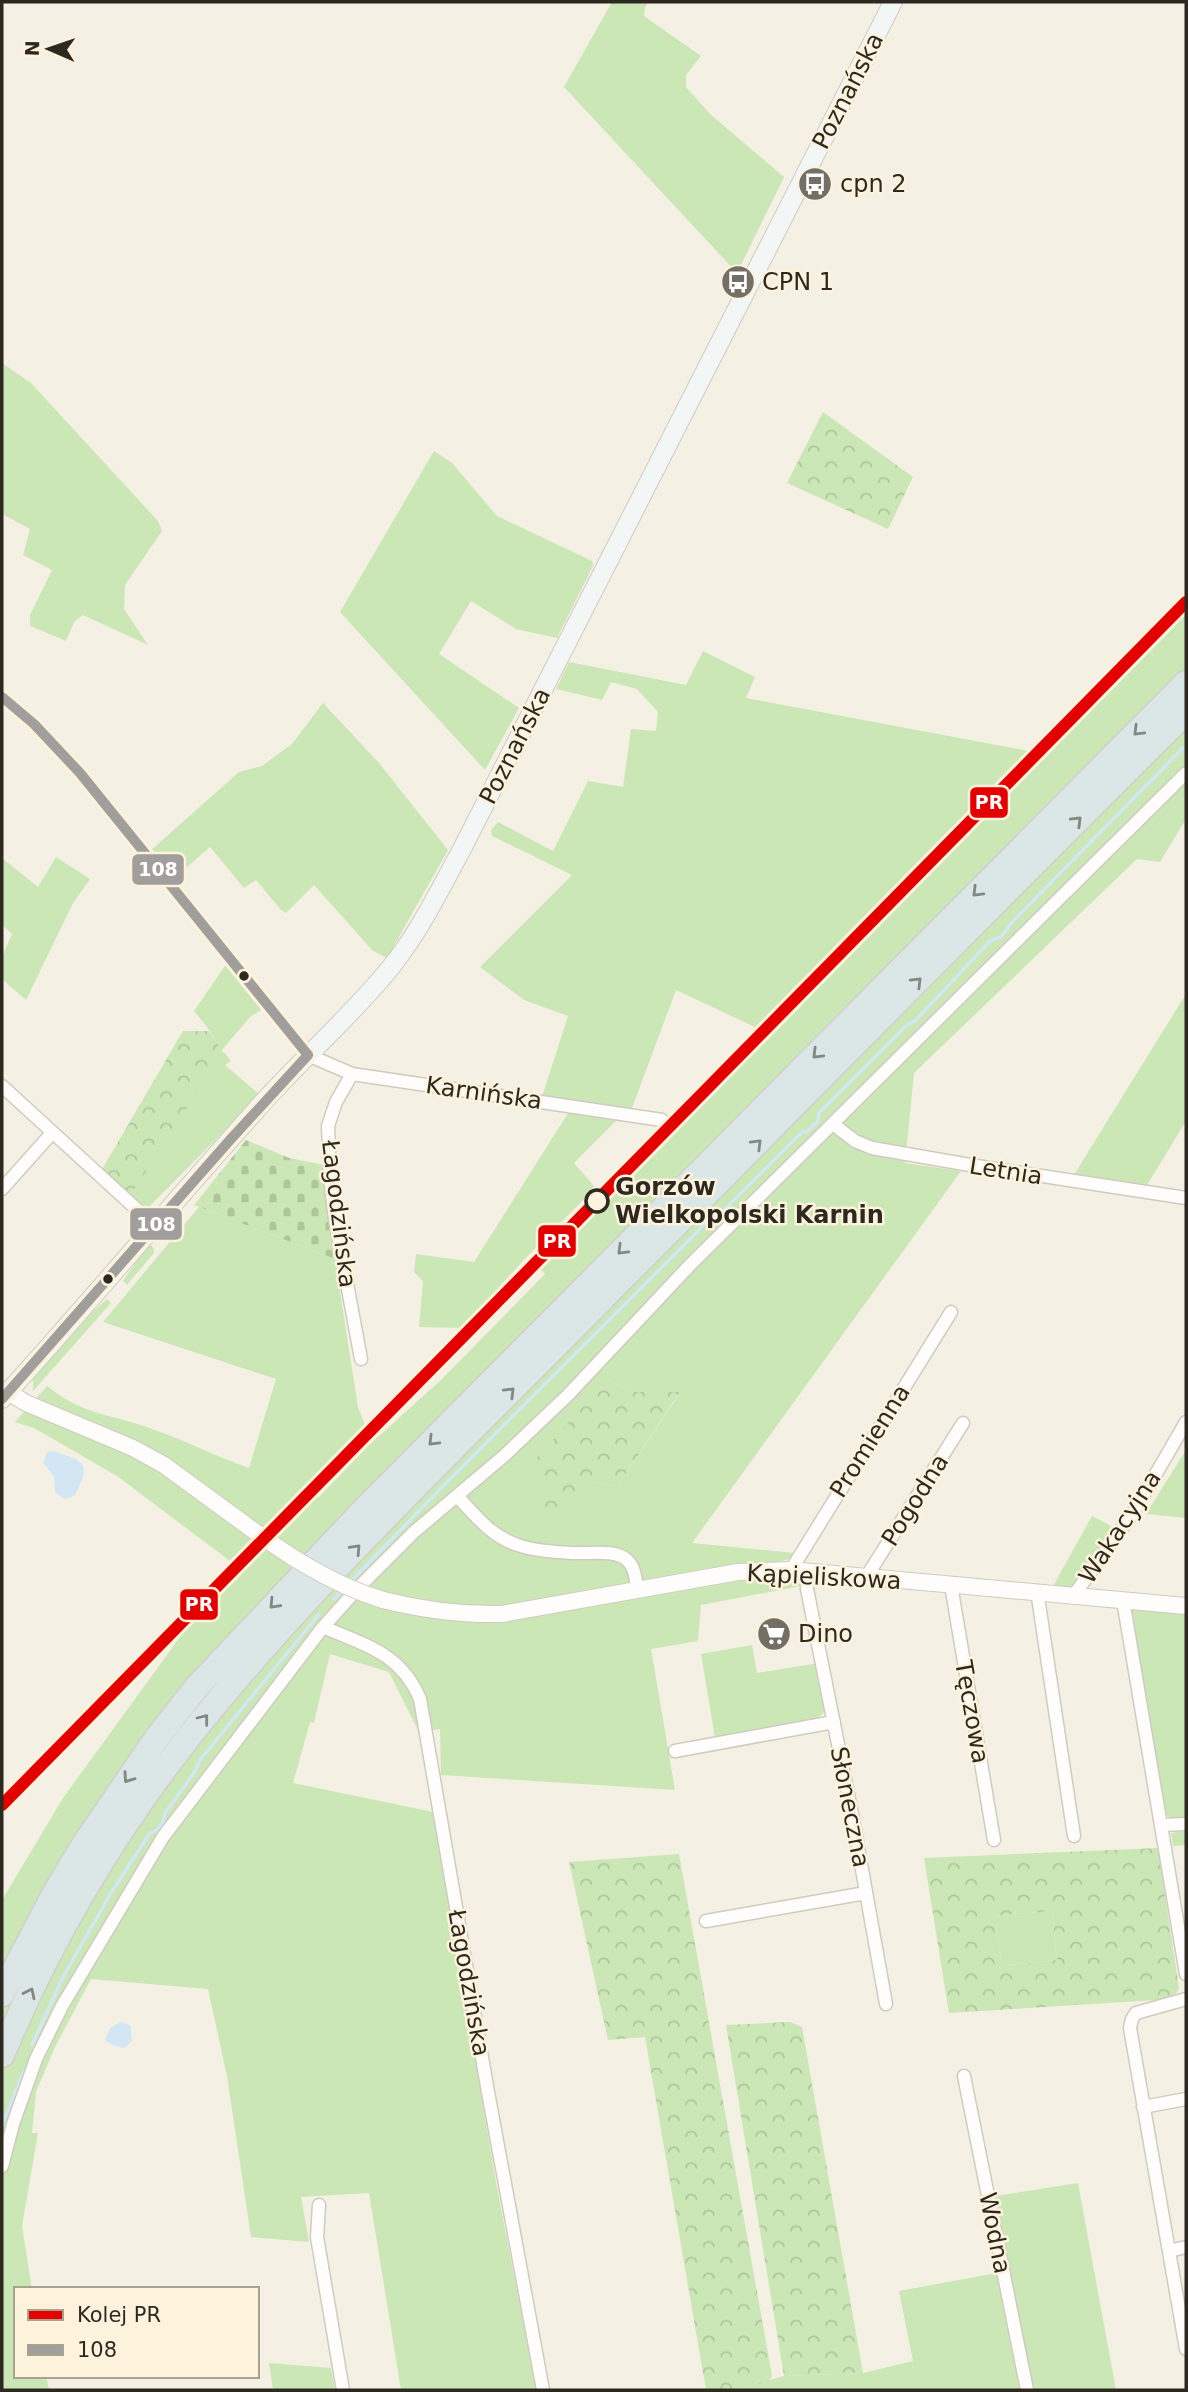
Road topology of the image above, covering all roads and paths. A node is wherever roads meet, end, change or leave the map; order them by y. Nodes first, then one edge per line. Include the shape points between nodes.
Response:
1 (893, 2) edge
2 (1186, 683) edge
3 (2, 697) edge
4 (1186, 712) edge
5 (1186, 773) edge
6 (309, 1055) junction
7 (352, 1074) junction
8 (2, 1086) edge
9 (662, 1120) dead end
10 (833, 1124) junction
11 (52, 1133) junction
12 (2, 1189) edge
13 (1186, 1198) edge
14 (155, 1226) junction
15 (951, 1312) dead end
16 (361, 1359) dead end
17 (5, 1396) edge
18 (1186, 1422) edge
19 (963, 1423) dead end
20 (457, 1496) junction
21 (791, 1570) junction
22 (808, 1572) junction
23 (867, 1576) junction
24 (951, 1585) junction
25 (637, 1590) junction
26 (1037, 1591) junction
27 (1074, 1595) junction
28 (1123, 1600) junction
29 (1186, 1606) edge
30 (323, 1627) junction
31 (834, 1722) junction
32 (675, 1751) dead end
33 (1186, 1824) edge
34 (1161, 1825) junction
35 (1074, 1836) dead end
36 (994, 1840) dead end
37 (866, 1892) junction
38 (706, 1921) dead end
39 (1186, 1974) edge
40 (2, 1994) edge
41 (1186, 1998) edge
42 (886, 2004) dead end
43 (2, 2055) edge
44 (964, 2076) dead end
45 (1186, 2099) edge
46 (1143, 2107) junction
47 (2, 2166) edge
48 (319, 2205) dead end
49 (1186, 2247) edge
50 (1169, 2251) junction
51 (1186, 2349) edge
52 (342, 2390) edge
53 (543, 2390) edge
54 (1027, 2390) edge

1 - 6 main road, Poznańska via 462,849 417,930 382,978
2 -> 40 highway via 361,1513 220,1662 116,1796 53,1896
3 - 6 street via 80,774
43 -> 4 highway via 52,1949 102,1862 178,1752 263,1648 422,1480
5 - 10 street
6 - 7 street, Karnińska
6 - 14 main road, Poznańska
7 - 9 street, Karnińska
7 - 16 street, Łagodzińska via 328,1126 335,1219
8 - 11 street
10 - 13 street, Letnia via 872,1148
10 - 20 street via 690,1265 568,1395
11 - 12 street
11 - 14 street
14 - 17 main road, Poznańska
15 - 21 street, Promienna
17 - 25 street, Kąpieliskowa, bridge via 133,1448 322,1576 383,1600 435,1612 502,1614
18 - 27 street, Wakacyjna via 1135,1510
19 - 23 street, Pogodna
20 - 25 street via 498,1537 517,1545 627,1559
20 - 30 street via 414,1532
21 - 22 street, Kąpieliskowa
21 - 25 street, Kąpieliskowa via 738,1572
22 - 23 street, Kąpieliskowa
22 - 31 street, Słoneczna via 807,1589
23 - 24 street, Kąpieliskowa
24 - 26 street, Kąpieliskowa
24 - 36 street, Tęczowa
26 - 27 street, Kąpieliskowa
26 - 35 street
27 - 28 street, Kąpieliskowa
28 - 29 street, Kąpieliskowa
28 - 34 street
30 - 47 street via 163,1837 62,2006 36,2059
30 - 53 street, Łagodzińska via 394,1660 406,1671 420,1699
31 - 32 street, Słoneczna
31 - 37 street, Słoneczna
33 - 34 street
34 - 39 street
37 - 38 street, Słoneczna
37 - 42 street, Słoneczna
41 - 46 street via 1136,2012 1132,2019 1130,2037
44 - 54 street, Wodna
45 - 46 street
46 - 50 street
48 - 52 street via 317,2237
49 - 50 street
50 - 51 street

